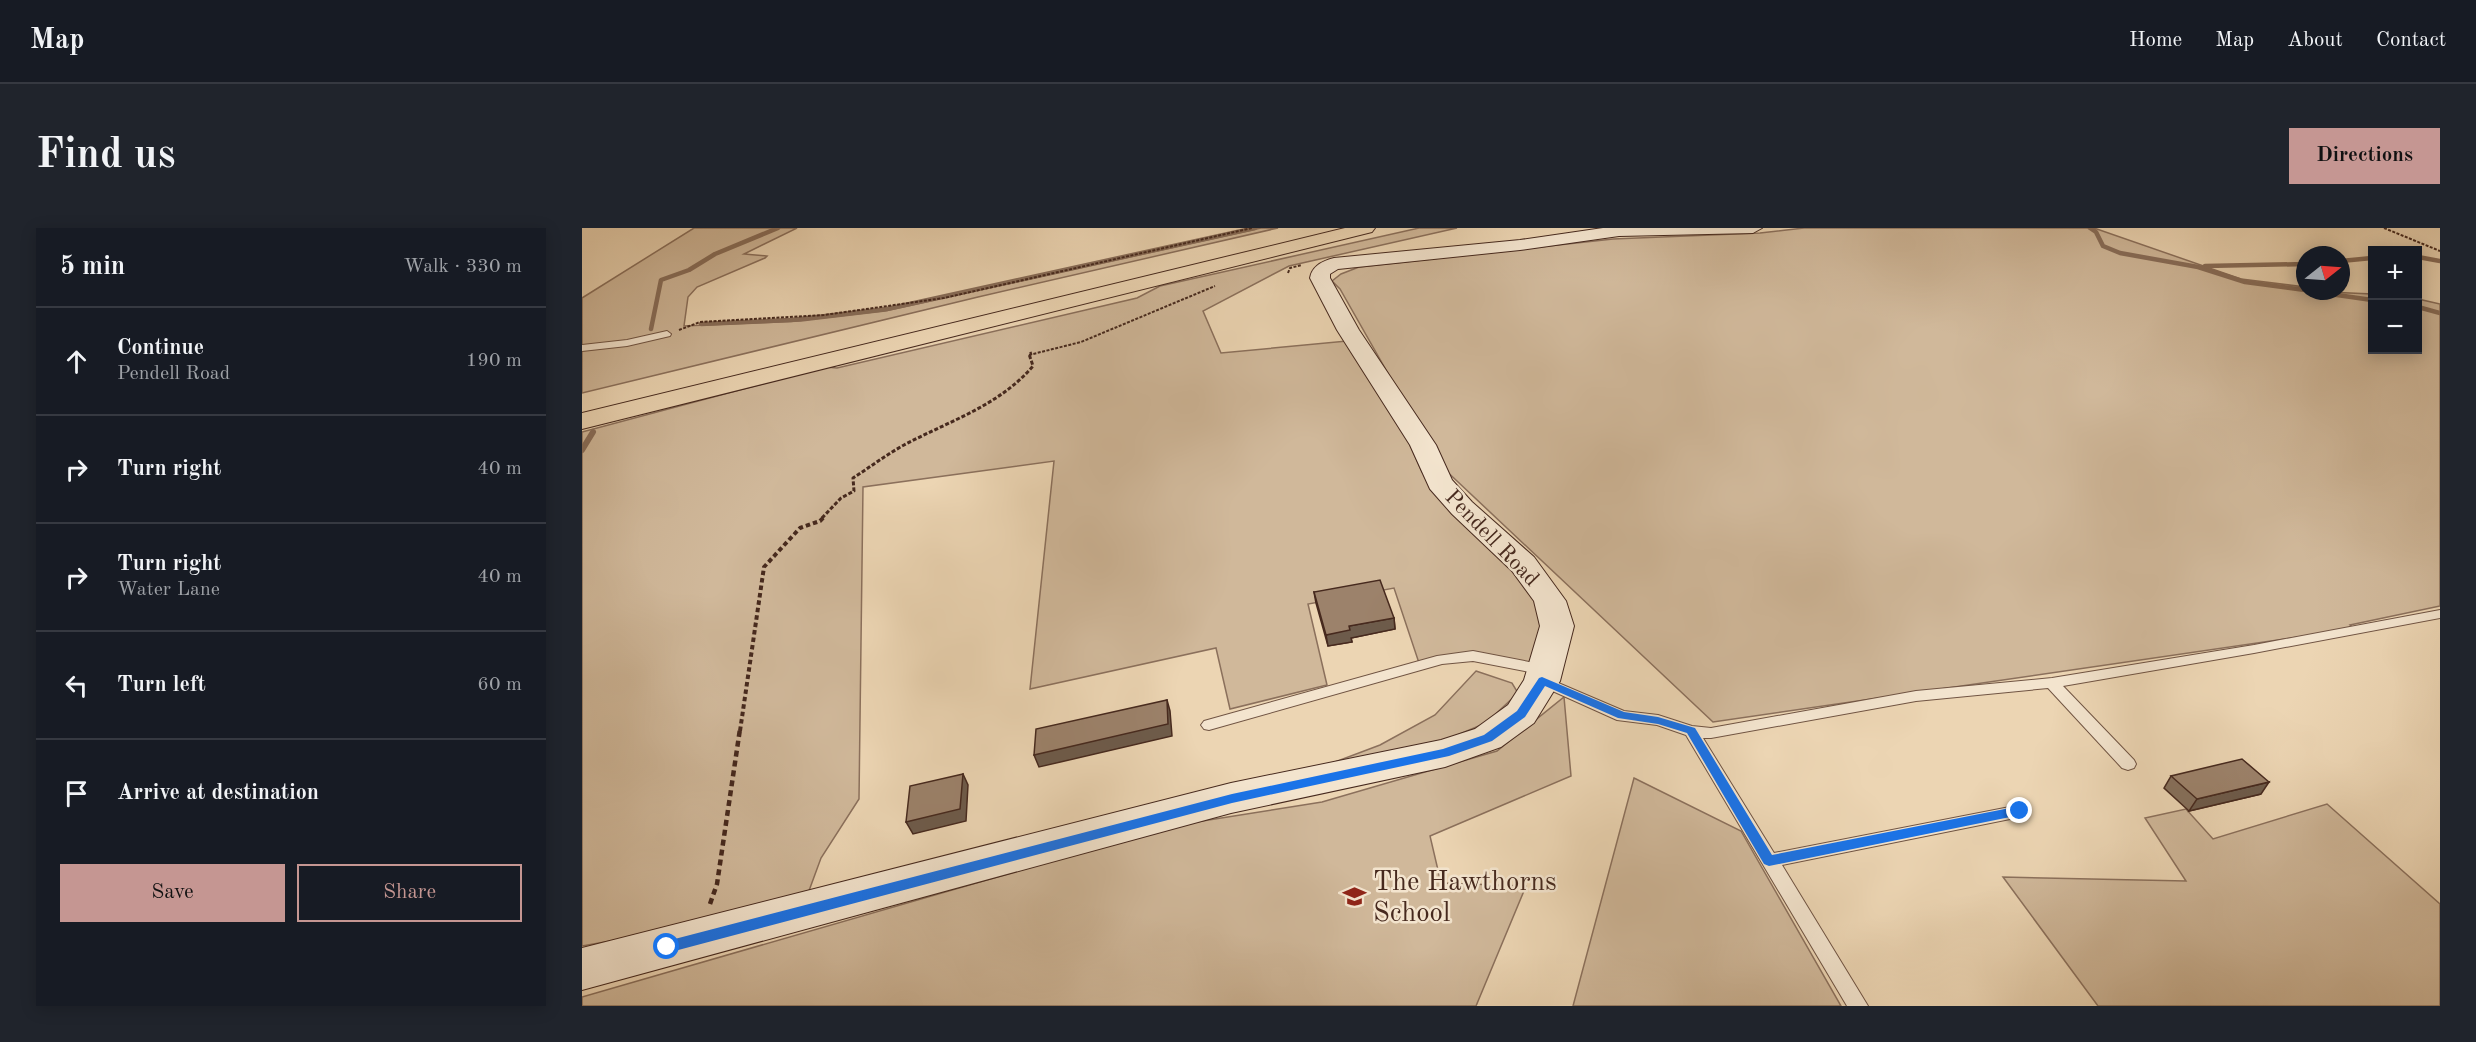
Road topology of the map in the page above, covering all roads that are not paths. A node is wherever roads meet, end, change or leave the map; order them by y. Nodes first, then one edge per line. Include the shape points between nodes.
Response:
1 (1310, 228) edge
2 (1366, 228) edge
3 (1753, 228) edge
4 (667, 334) road end
5 (582, 348) edge
6 (582, 404) edge
7 (582, 421) edge
8 (2440, 614) edge
9 (1544, 676) junction
10 (2052, 683) junction
11 (1209, 724) dead end
12 (1691, 731) junction
13 (2128, 764) dead end
14 (2020, 811) dead end
15 (1769, 861) junction
16 (582, 969) edge
17 (1858, 1006) edge

1 - 6 highway
2 - 7 highway
3 - 9 street, Pendell Road via 1619,231 1334,264 1321,271 1320,278 1347,330 1423,445 1440,483 1523,564 1550,601 1557,626
4 - 5 lane
8 - 10 lane
9 - 11 lane via 1473,656 1442,659
9 - 12 lane via 1622,716 1658,720
9 - 16 street, Pendell Road via 1521,714 1488,738 1445,753 1220,801
10 - 12 lane via 1916,696 1711,733
10 - 13 lane
12 - 15 lane
14 - 15 lane
15 - 17 lane

